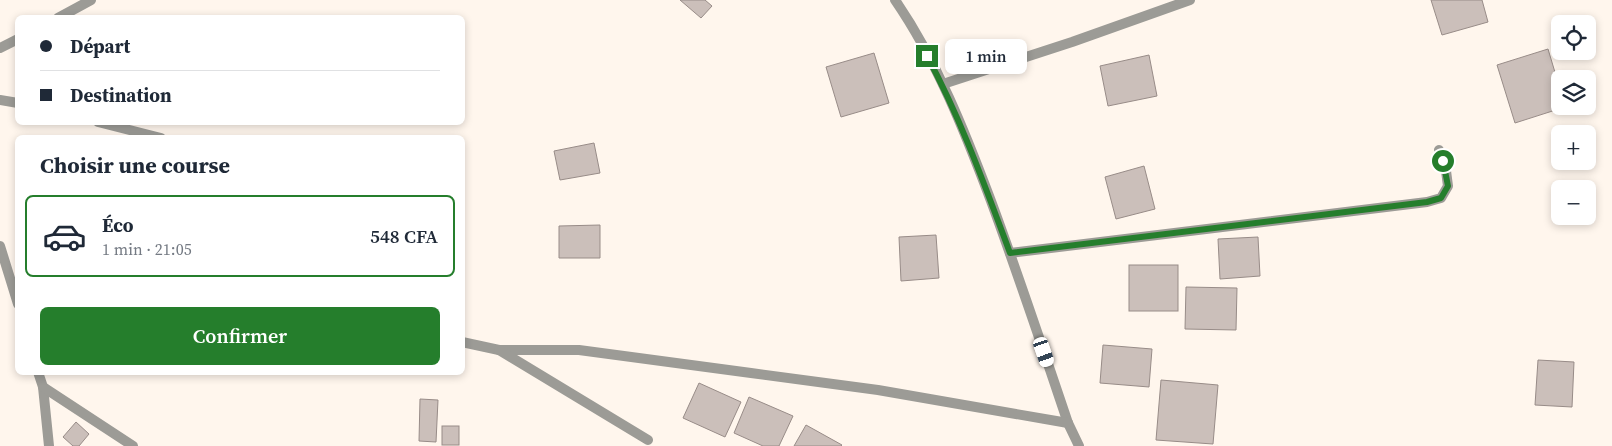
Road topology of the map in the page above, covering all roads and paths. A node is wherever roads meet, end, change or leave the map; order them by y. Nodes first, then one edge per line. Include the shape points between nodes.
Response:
1 (91, 0) edge
2 (895, 0) edge
3 (1190, 0) edge
4 (64, 15) edge
5 (15, 40) edge
6 (0, 48) edge
7 (943, 84) junction
8 (0, 100) edge
9 (15, 102) edge
10 (110, 125) edge
11 (149, 135) edge
12 (1439, 150) dead end
13 (0, 246) edge
14 (1010, 253) junction
15 (15, 294) edge
16 (465, 343) edge
17 (499, 350) junction
18 (39, 375) edge
19 (43, 387) junction
20 (1068, 423) junction
21 (648, 440) dead end
22 (49, 446) edge
23 (133, 446) edge
24 (1078, 446) edge

1 - 4 street
2 - 7 street
3 - 7 street
5 - 6 street
7 - 14 street
8 - 9 street
10 - 11 street
12 - 14 street via 1448,186 1441,198 1427,202
13 - 15 street
14 - 20 street
16 - 17 street
17 - 20 street via 579,350 878,390
17 - 21 street
18 - 19 street
19 - 22 street
19 - 23 street
20 - 24 street

